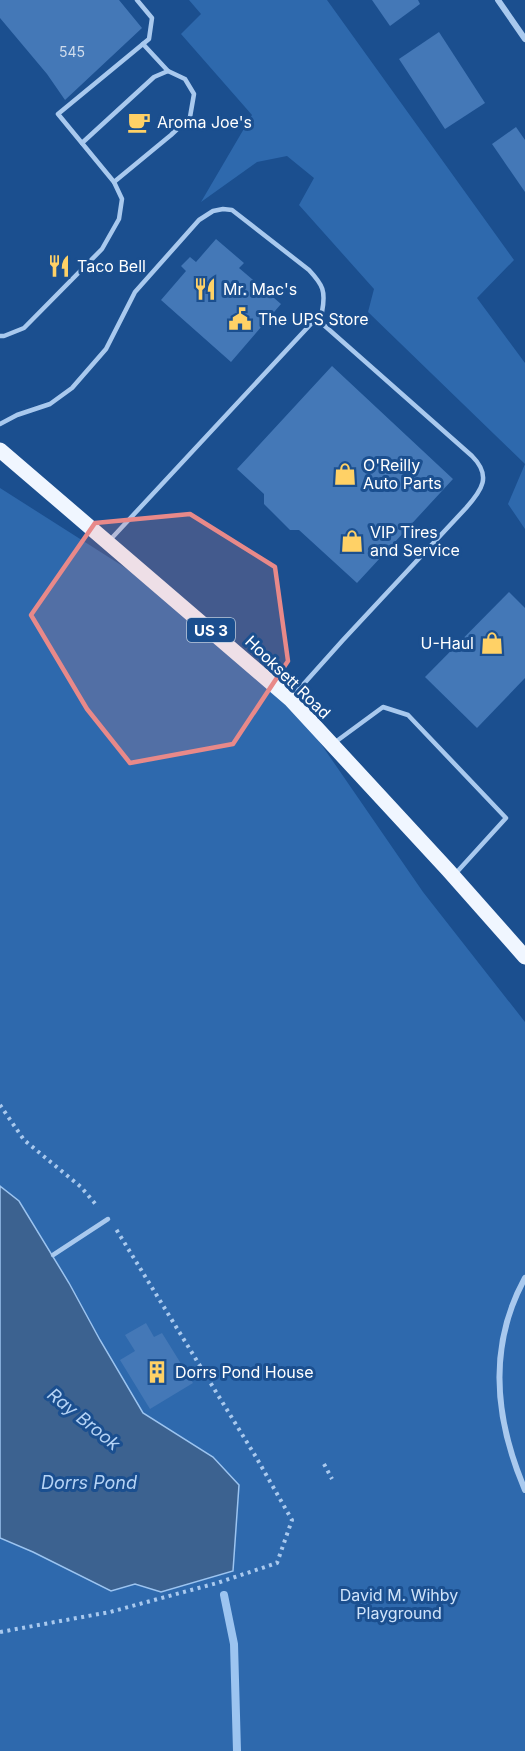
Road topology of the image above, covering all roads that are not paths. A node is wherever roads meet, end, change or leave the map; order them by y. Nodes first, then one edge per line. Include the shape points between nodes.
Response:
1 (137, 0) edge
2 (498, 0) edge
3 (525, 39) edge
4 (143, 44) junction
5 (168, 71) junction
6 (82, 143) junction
7 (114, 182) junction
8 (317, 319) junction
9 (0, 336) edge
10 (0, 424) edge
11 (0, 450) edge
12 (108, 542) junction
13 (290, 699) junction
14 (332, 744) junction
15 (453, 875) junction
16 (525, 957) edge
17 (108, 1219) road end
18 (52, 1255) dead end
19 (525, 1278) edge
20 (525, 1490) edge

1 - 4 lane via 152,18 149,39
2 - 3 street
4 - 5 lane
4 - 6 lane via 58,114
5 - 6 lane via 154,77
5 - 7 lane via 185,79 194,94 190,117
6 - 7 lane
7 - 9 lane via 122,199 119,219 102,249 24,328
8 - 10 lane via 325,292 320,281 232,210 213,211 200,220 135,292 106,349 72,388 50,404
8 - 12 lane
8 - 13 lane via 476,460 483,478 482,488 466,508
11 - 12 main road, Hooksett Road / US 3
12 - 13 main road, Hooksett Road / US 3
13 - 14 main road, Hooksett Road / US 3
14 - 15 main road, Hooksett Road / US 3
14 - 15 lane via 383,707 408,715 506,818
15 - 16 main road, Hooksett Road / US 3
17 - 18 lane
19 - 20 street via 510,1310 499,1370 505,1431

